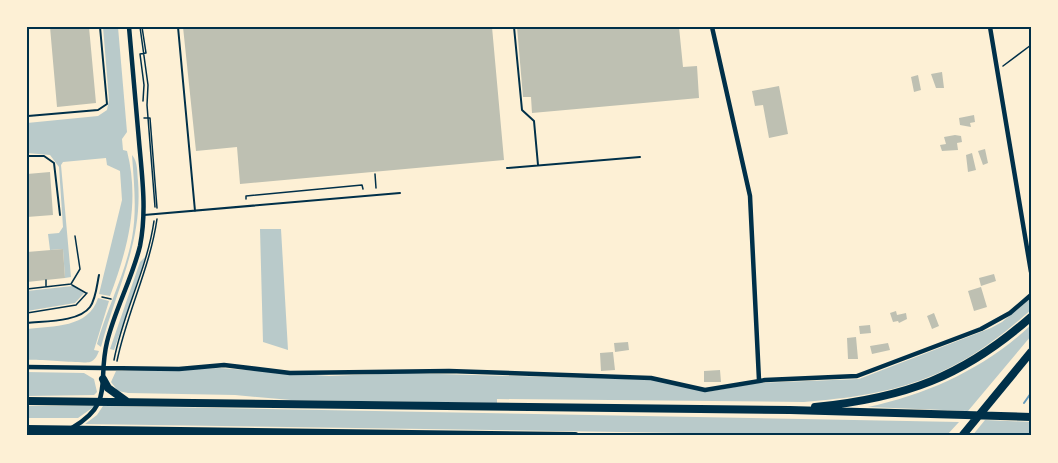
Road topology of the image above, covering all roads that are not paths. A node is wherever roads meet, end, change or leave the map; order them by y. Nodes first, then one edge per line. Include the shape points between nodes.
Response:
1 (100, 27) edge
2 (129, 27) edge
3 (178, 27) edge
4 (514, 27) edge
5 (712, 27) edge
6 (990, 27) edge
7 (27, 101) edge
8 (27, 116) edge
9 (27, 156) edge
10 (640, 158) dead end
11 (538, 165) junction
12 (507, 168) dead end
13 (400, 193) dead end
14 (195, 210) junction
15 (60, 215) dead end
16 (144, 215) junction
17 (1031, 272) edge
18 (99, 275) dead end
19 (1031, 295) edge
20 (1031, 316) edge
21 (27, 323) edge
22 (1031, 352) edge
23 (27, 368) edge
24 (102, 368) junction
25 (103, 379) junction
26 (759, 381) junction
27 (27, 401) edge
28 (100, 401) junction
29 (127, 402) junction
30 (790, 410) junction
31 (1031, 417) edge
32 (72, 428) junction
33 (27, 429) edge
34 (576, 436) edge
35 (962, 436) edge

1 - 8 lane via 107,104 98,110
2 - 16 street
3 - 14 lane
4 - 11 lane via 522,110 534,121
5 - 26 street via 750,195
6 - 17 street
7 - 8 lane
9 - 15 lane via 44,156 54,163
10 - 11 lane
11 - 12 lane
13 - 14 lane
14 - 16 lane
16 - 24 street via 140,247 112,325
18 - 21 lane via 93,301 86,311
19 - 26 street via 1010,313 981,329 857,376
20 - 30 main road via 988,351 936,380 877,399
22 - 35 main road
23 - 24 street
24 - 25 street
24 - 26 street via 224,365 290,373 449,371 639,378 674,381 705,390
25 - 28 street
25 - 29 main road via 108,388
27 - 28 main road
28 - 29 main road
28 - 32 street via 95,411
29 - 30 main road
30 - 31 main road
32 - 33 main road
32 - 34 main road

